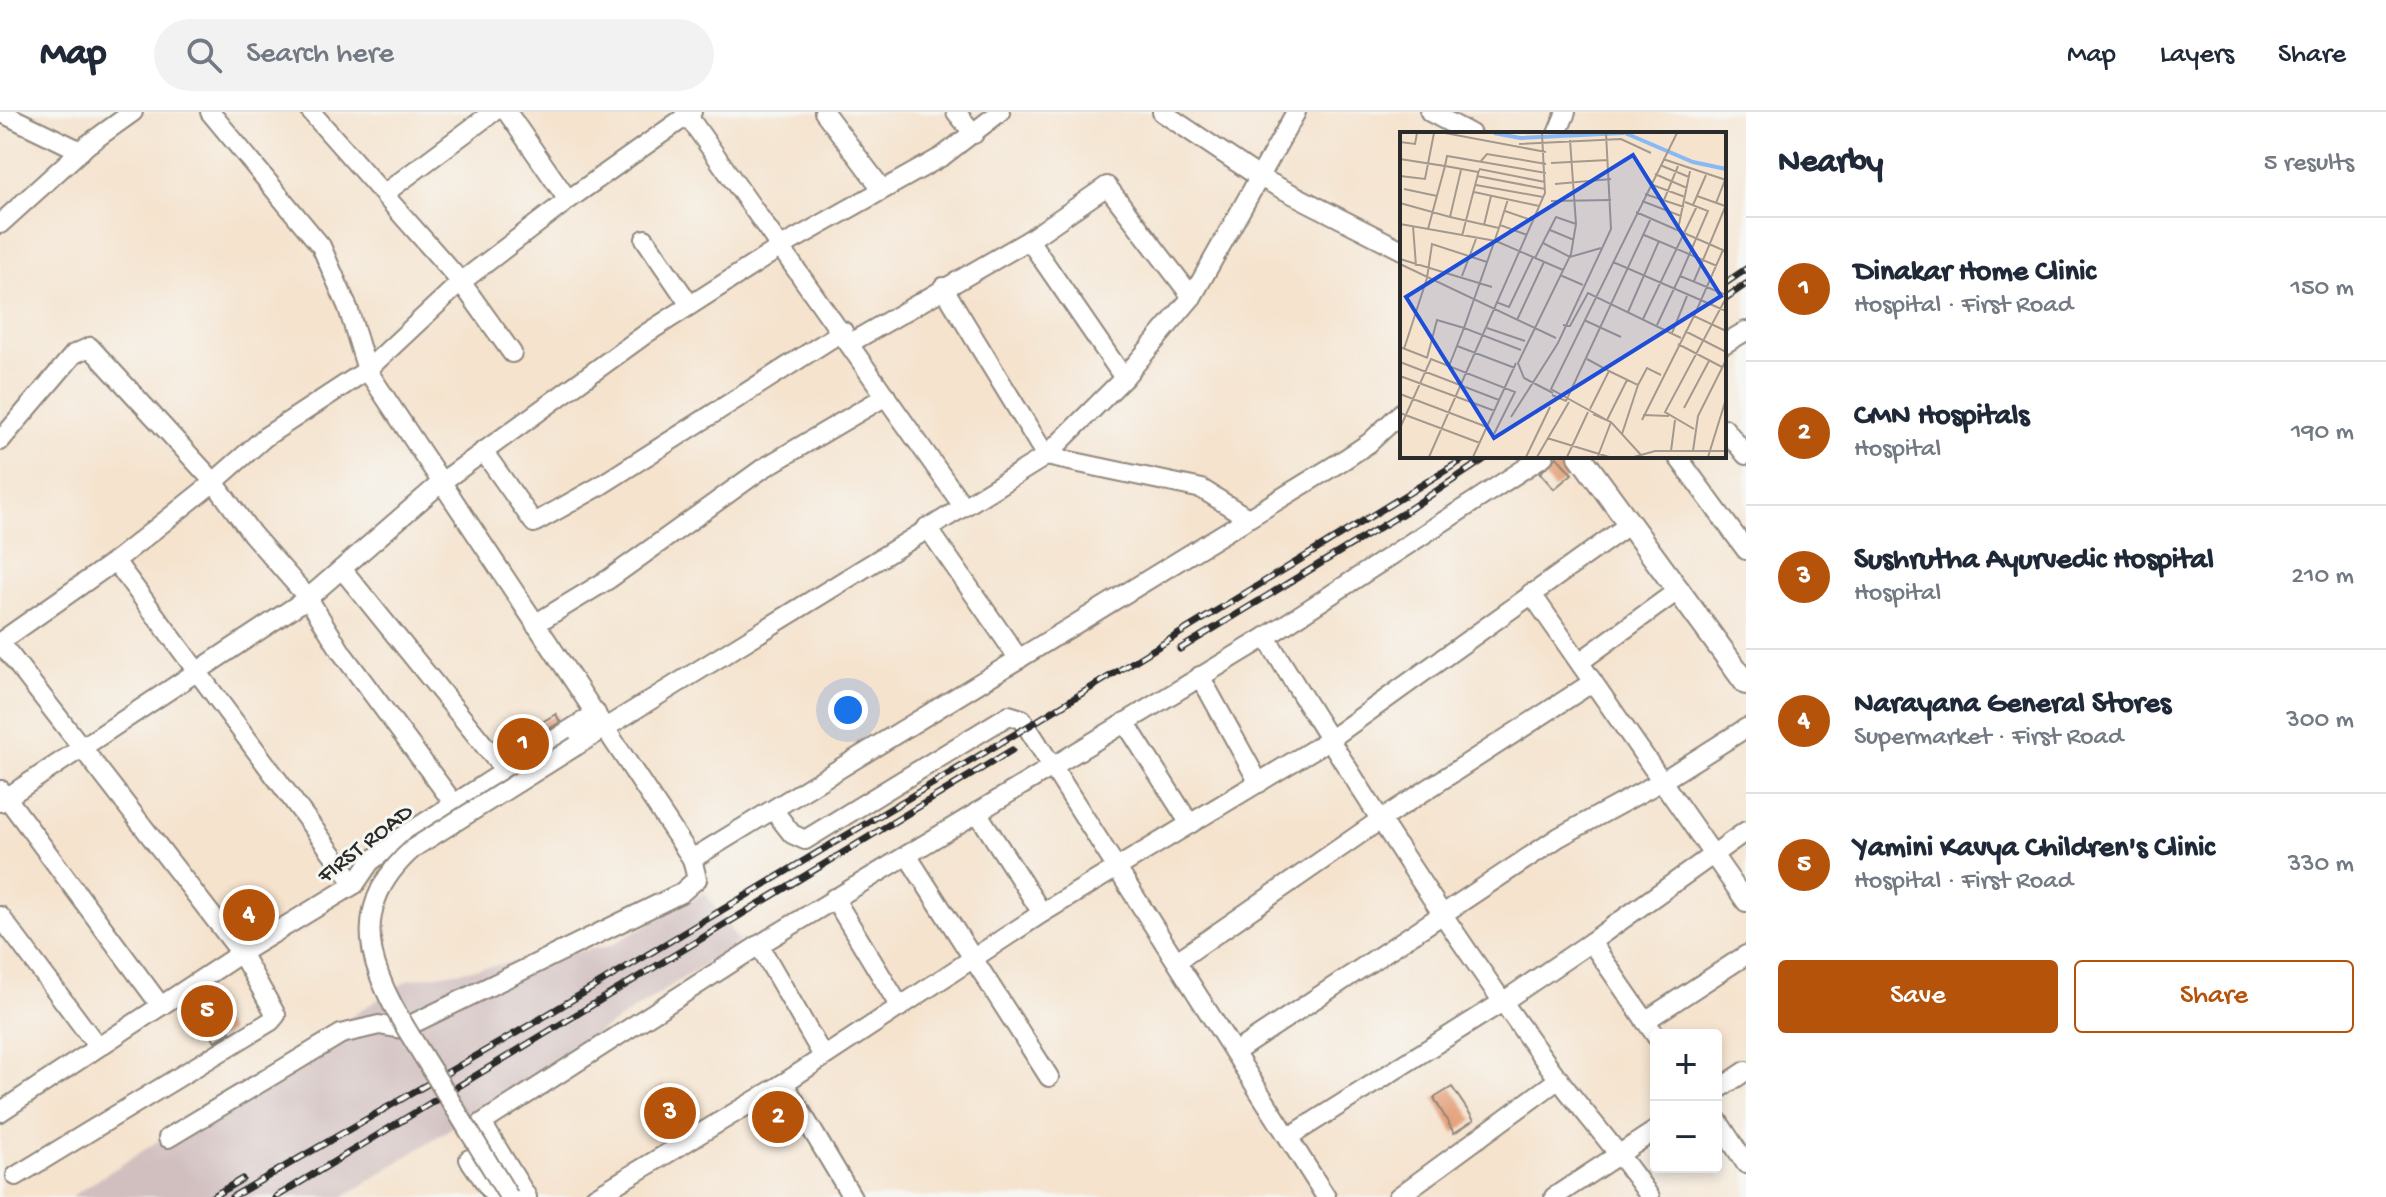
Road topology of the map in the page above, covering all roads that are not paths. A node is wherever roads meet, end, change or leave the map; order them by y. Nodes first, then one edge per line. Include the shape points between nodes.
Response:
1 (0, 112) edge
2 (133, 112) edge
3 (210, 112) edge
4 (311, 112) edge
5 (493, 112) edge
6 (507, 112) edge
7 (824, 112) edge
8 (956, 112) edge
9 (1000, 112) edge
10 (1162, 112) edge
11 (1296, 112) edge
12 (1430, 112) edge
13 (1566, 112) edge
14 (688, 113) edge
15 (106, 119) edge
16 (1467, 132) edge
17 (1558, 132) edge
18 (974, 134) junction
19 (81, 151) junction
20 (1259, 177) junction
21 (882, 189) junction
22 (385, 193) junction
23 (568, 200) junction
24 (0, 224) edge
25 (645, 239) dead end
26 (1029, 240) junction
27 (781, 247) junction
28 (1400, 249) edge
29 (461, 282) junction
30 (943, 287) junction
31 (1192, 297) junction
32 (690, 305) junction
33 (1745, 334) edge
34 (846, 337) junction
35 (1726, 343) edge
36 (512, 353) dead end
37 (367, 370) junction
38 (1124, 378) junction
39 (886, 396) junction
40 (1400, 414) edge
41 (1726, 430) edge
42 (0, 441) edge
43 (483, 451) junction
44 (1746, 455) edge
45 (1046, 456) junction
46 (1541, 458) edge
47 (1582, 458) edge
48 (1678, 458) edge
49 (443, 481) junction
50 (214, 482) junction
51 (963, 506) junction
52 (1248, 518) junction
53 (1631, 523) junction
54 (927, 527) junction
55 (1746, 550) edge
56 (115, 561) junction
57 (342, 569) junction
58 (1680, 589) junction
59 (1531, 593) junction
60 (308, 598) junction
61 (535, 624) junction
62 (1266, 637) junction
63 (0, 642) edge
64 (1019, 659) junction
65 (1581, 661) junction
66 (196, 671) junction
67 (1744, 675) edge
68 (1200, 676) junction
69 (1593, 682) junction
70 (600, 719) junction
71 (1125, 722) junction
72 (1746, 728) edge
73 (1329, 740) junction
74 (82, 747) junction
75 (1052, 764) junction
76 (505, 771) junction
77 (1662, 781) junction
78 (1259, 783) junction
79 (2, 796) edge
80 (455, 805) junction
81 (774, 811) junction
82 (977, 812) junction
83 (1380, 820) junction
84 (1190, 824) junction
85 (1746, 831) edge
86 (1712, 854) junction
87 (907, 855) junction
88 (692, 859) junction
89 (1117, 867) junction
90 (355, 884) junction
91 (834, 898) junction
92 (1746, 902) edge
93 (1042, 913) junction
94 (1442, 914) junction
95 (0, 916) edge
96 (1591, 942) junction
97 (759, 945) junction
98 (241, 953) junction
99 (1746, 955) edge
100 (972, 960) junction
101 (1177, 961) junction
102 (1504, 1001) junction
103 (161, 1006) junction
104 (900, 1007) junction
105 (1650, 1028) edge
106 (98, 1047) junction
107 (1235, 1052) junction
108 (823, 1056) junction
109 (1746, 1071) edge
110 (1049, 1077) dead end
111 (1559, 1079) junction
112 (784, 1083) junction
113 (1722, 1087) edge
114 (0, 1112) edge
115 (1722, 1127) edge
116 (1650, 1134) edge
117 (1289, 1137) junction
118 (168, 1138) dead end
119 (1621, 1153) junction
120 (469, 1159) dead end
121 (1746, 1164) edge
122 (16, 1176) dead end
123 (495, 1197) edge
124 (509, 1197) edge
125 (527, 1197) edge
126 (595, 1197) edge
127 (852, 1197) edge
128 (1326, 1197) edge
129 (1398, 1197) edge
130 (1554, 1197) edge
131 (1650, 1197) edge

1 - 19 street
2 - 15 street
3 - 37 street via 321,246
4 - 22 street
5 - 22 street
6 - 23 street
7 - 21 street
8 - 18 street
9 - 18 street
10 - 20 street
11 - 20 street
12 - 16 street
13 - 17 street
14 - 23 street
14 - 27 street
15 - 19 street
18 - 21 street
19 - 24 street
20 - 28 street
20 - 31 street
21 - 27 street
22 - 29 street
23 - 29 street
25 - 32 street
26 - 30 street
26 - 31 street via 1107,186
26 - 38 street
27 - 32 street
27 - 34 street
29 - 36 street
29 - 37 street
30 - 34 street
30 - 45 street
31 - 38 street
32 - 43 street
33 - 35 street
34 - 39 street
34 - 43 street via 534,523
37 - 49 street
37 - 50 street via 265,437
38 - 45 street
39 - 51 street
39 - 61 street via 762,469 609,579
40 - 52 street via 1369,443
41 - 44 street
42 - 50 street via 74,354 90,347
43 - 49 street
45 - 51 street
45 - 52 street via 1202,489
46 - 62 street
47 - 53 street
48 - 55 street
49 - 57 street
49 - 61 street
50 - 56 street
50 - 60 street
51 - 54 street
52 - 64 street
53 - 58 street
53 - 59 street
54 - 64 street
54 - 70 street
56 - 63 street
56 - 66 street
57 - 60 street
57 - 76 street
58 - 65 street
58 - 67 street
59 - 65 street
59 - 73 street
60 - 66 street
60 - 80 street via 342,653
61 - 70 street
62 - 68 street
62 - 73 street
63 - 74 street
64 - 81 street
65 - 69 street
66 - 74 street
66 - 90 street
68 - 71 street
68 - 78 street
69 - 77 street
69 - 83 street
70 - 76 street, FIRST ROAD
70 - 88 street
70 - 124 street, bridge via 576,746 415,847 392,867 372,912 375,971 386,995
71 - 75 street
71 - 84 street
72 - 77 street
73 - 78 street
73 - 83 street
74 - 79 street
74 - 98 street
75 - 81 street via 1022,719 1009,715 805,840 792,834
75 - 82 street
75 - 89 street
76 - 80 street, FIRST ROAD
77 - 86 street
77 - 94 street via 1559,837
78 - 84 street
79 - 103 street
80 - 90 street, FIRST ROAD via 381,853
81 - 88 street
82 - 87 street
82 - 93 street
83 - 94 street
83 - 101 street
84 - 89 street
85 - 86 street
86 - 92 street
86 - 96 street
87 - 91 street
87 - 100 street
88 - 118 street via 697,879 681,893 402,1029 374,1025 341,1034
89 - 93 street
89 - 101 street
90 - 98 street, FIRST ROAD
91 - 97 street
91 - 104 street
93 - 100 street
94 - 102 street
94 - 107 street
95 - 106 street
96 - 102 street
96 - 105 street
97 - 108 street
97 - 125 street via 482,1123
98 - 103 street, FIRST ROAD
98 - 122 street via 275,1018
99 - 105 street
100 - 104 street
100 - 110 street
101 - 107 street
102 - 111 street
102 - 117 street
103 - 106 street, FIRST ROAD
104 - 108 street
106 - 114 street, FIRST ROAD
107 - 117 street
108 - 112 street
109 - 113 street
111 - 119 street
111 - 129 street
112 - 126 street
112 - 127 street
115 - 121 street
116 - 119 street
117 - 128 street
119 - 130 street
119 - 131 street
120 - 123 street

